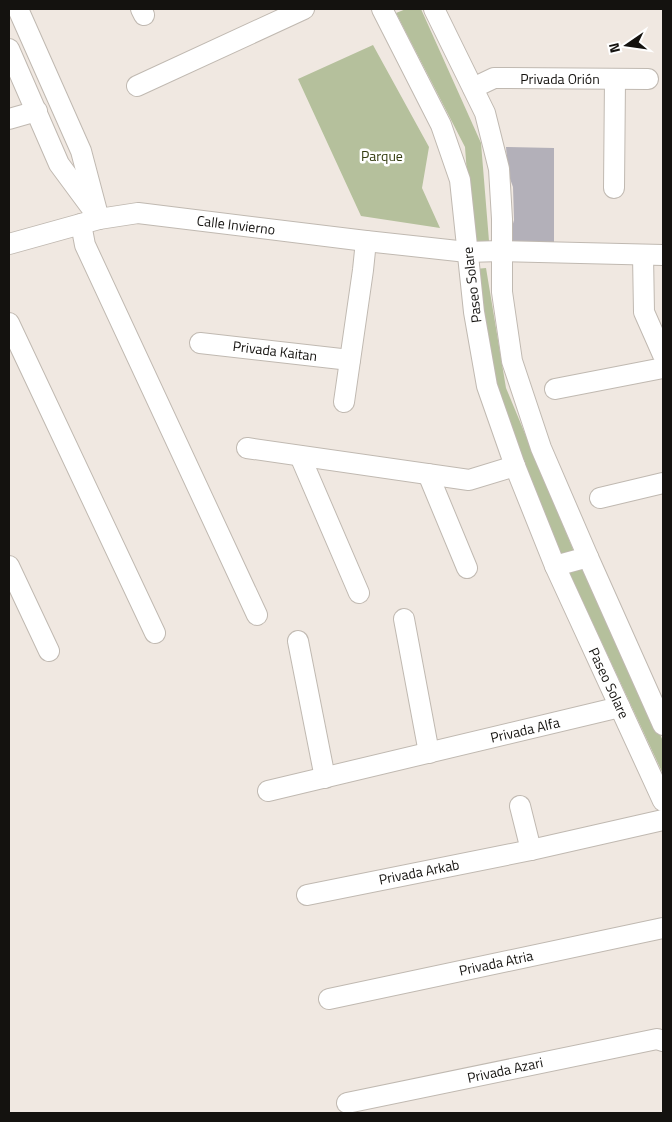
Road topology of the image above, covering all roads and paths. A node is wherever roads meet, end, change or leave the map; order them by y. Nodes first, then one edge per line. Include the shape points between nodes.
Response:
1 (18, 9) edge
2 (304, 9) edge
3 (382, 9) edge
4 (434, 9) edge
5 (9, 49) edge
6 (615, 79) junction
7 (648, 79) dead end
8 (137, 86) dead end
9 (473, 88) junction
10 (37, 111) junction
11 (9, 119) edge
12 (614, 188) dead end
13 (90, 221) junction
14 (366, 241) junction
15 (9, 244) edge
16 (501, 251) junction
17 (467, 252) junction
18 (643, 255) junction
19 (663, 255) edge
20 (9, 324) edge
21 (200, 343) dead end
22 (663, 354) edge
23 (350, 360) junction
24 (663, 368) edge
25 (555, 389) dead end
26 (344, 402) dead end
27 (247, 448) dead end
28 (300, 456) junction
29 (515, 466) junction
30 (428, 474) junction
31 (663, 483) edge
32 (600, 498) dead end
33 (588, 557) junction
34 (9, 566) edge
35 (556, 566) junction
36 (468, 568) dead end
37 (359, 592) dead end
38 (256, 615) dead end
39 (404, 619) dead end
40 (155, 634) dead end
41 (298, 640) dead end
42 (50, 651) dead end
43 (620, 707) junction
44 (663, 725) edge
45 (429, 753) junction
46 (325, 778) junction
47 (268, 791) dead end
48 (663, 801) edge
49 (520, 806) dead end
50 (663, 820) edge
51 (531, 850) junction
52 (307, 895) dead end
53 (663, 928) edge
54 (329, 999) dead end
55 (663, 1041) edge
56 (347, 1103) dead end

1 - 13 street via 81,151
2 - 8 street
3 - 17 street, Paseo Solare via 441,125 460,180
4 - 9 street, Paseo Solare
5 - 10 street
6 - 7 street, Privada Orión
6 - 9 street, Privada Orión via 494,78
6 - 12 street
9 - 16 street, Paseo Solare via 485,113 499,169
10 - 11 street
10 - 13 street via 58,164
13 - 14 street, Calle Invierno via 138,213
13 - 15 street, Calle Invierno
13 - 38 street via 86,246
14 - 17 street, Calle Invierno
14 - 23 street
16 - 17 street, Calle Invierno
16 - 18 street
16 - 33 street, Paseo Solare via 502,292 512,361 541,448
17 - 29 street, Paseo Solare via 488,386
18 - 19 street
18 - 22 street via 644,312
20 - 40 street
21 - 23 street, Privada Kaitan
23 - 26 street
24 - 25 street
27 - 28 street
28 - 30 street
28 - 37 street
29 - 30 street via 469,480
29 - 35 street, Paseo Solare
30 - 36 street
31 - 32 street
33 - 35 street
33 - 44 street, Paseo Solare
34 - 42 street
35 - 43 street, Paseo Solare
39 - 45 street
41 - 46 street
43 - 45 street, Privada Alfa
43 - 48 street, Paseo Solare
45 - 46 street, Privada Alfa
46 - 47 street, Privada Alfa
49 - 51 street
50 - 51 street, Privada Arkab
51 - 52 street, Privada Arkab
53 - 54 street, Privada Atria
55 - 56 street, Privada Azari via 657,1039

